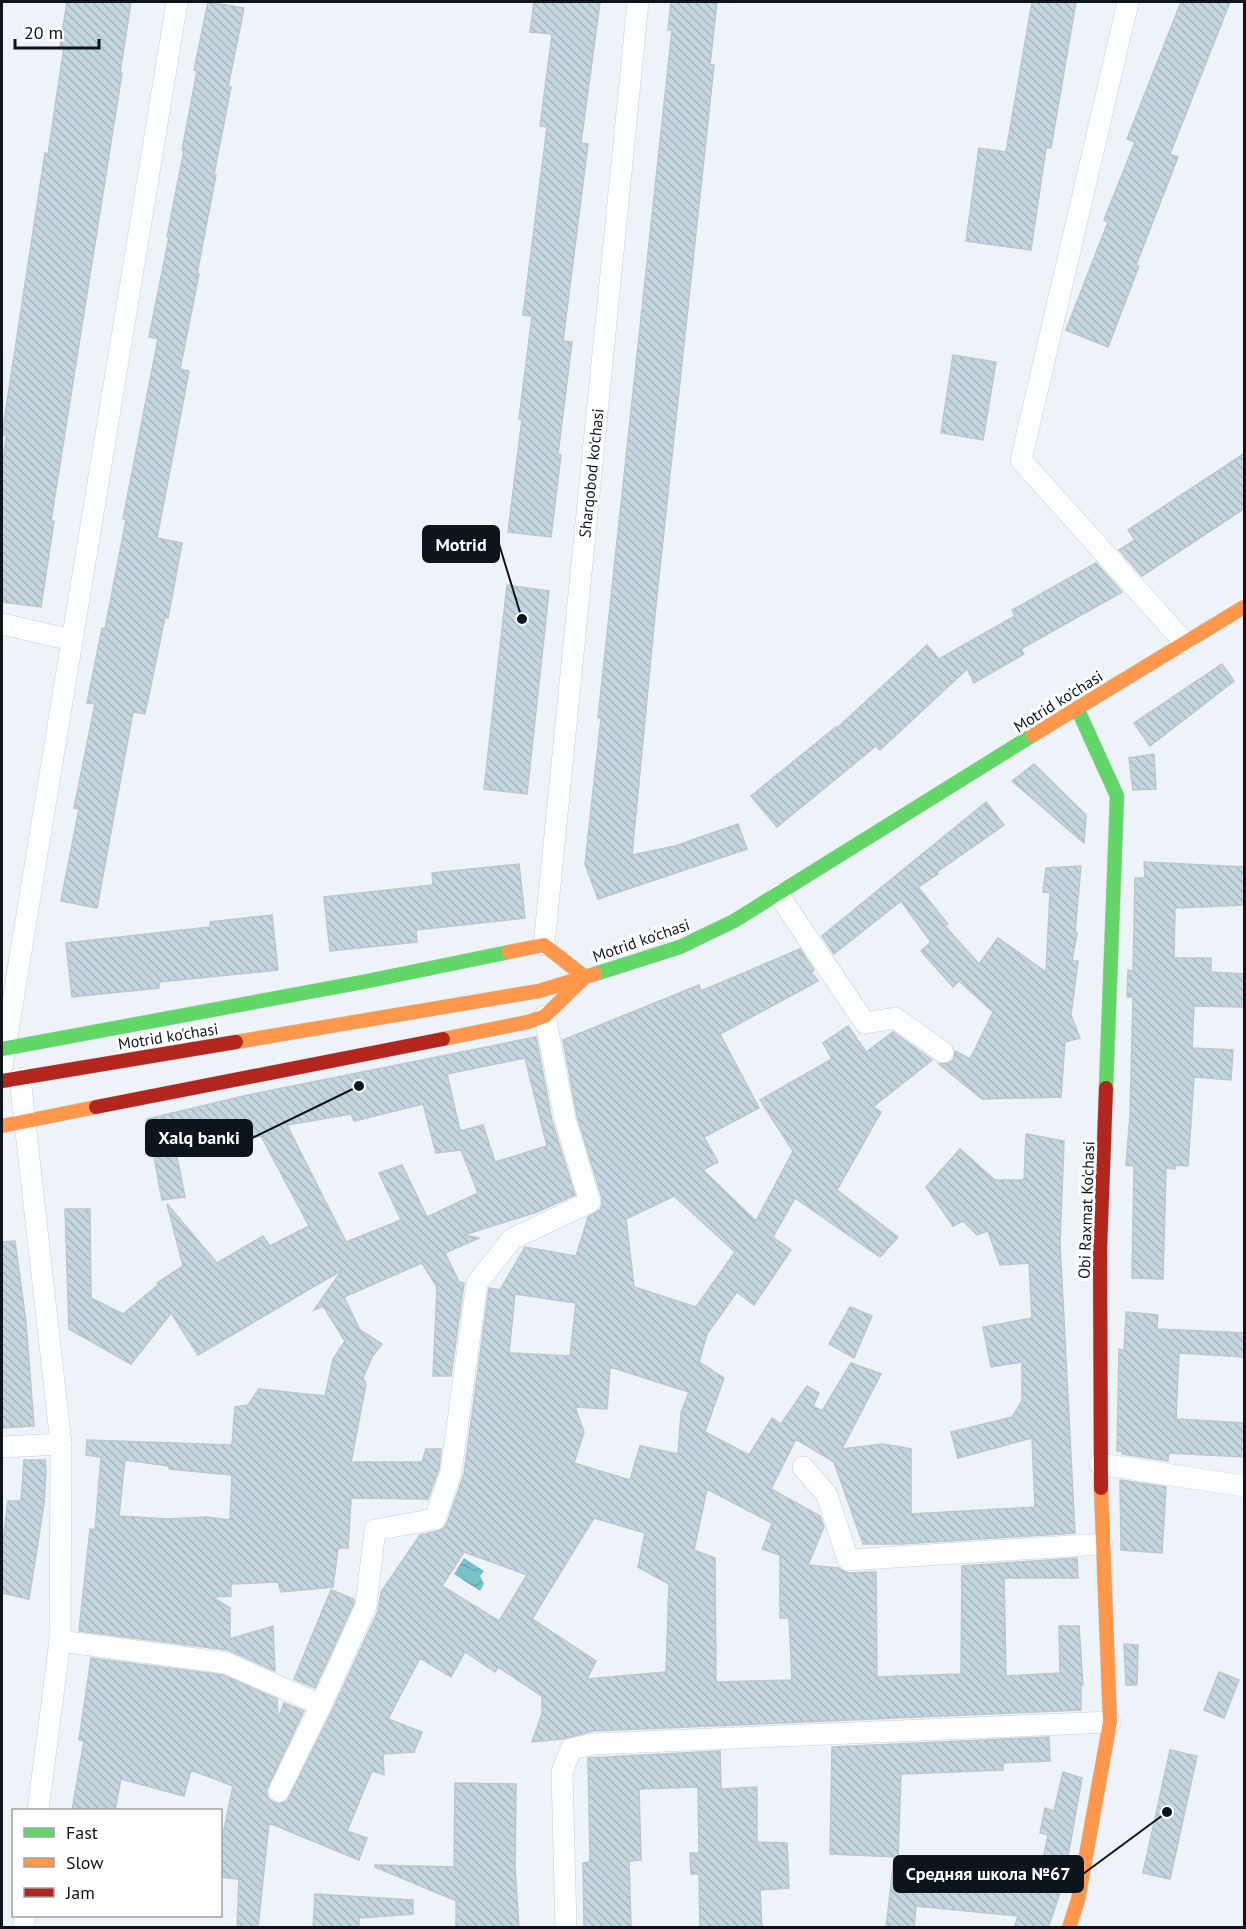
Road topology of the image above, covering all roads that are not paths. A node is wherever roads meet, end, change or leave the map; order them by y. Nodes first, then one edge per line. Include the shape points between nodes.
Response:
1 (177, 2) edge
2 (638, 2) edge
3 (1128, 2) edge
4 (1245, 607) edge
5 (2, 624) edge
6 (72, 640) junction
7 (1185, 643) junction
8 (1077, 708) junction
9 (778, 894) junction
10 (544, 945) junction
11 (585, 977) junction
12 (7, 1004) edge
13 (545, 1016) junction
14 (943, 1052) dead end
15 (6, 1065) edge
16 (25, 1122) junction
17 (2, 1126) edge
18 (61, 1444) junction
19 (2, 1447) edge
20 (1100, 1464) junction
21 (804, 1467) dead end
22 (1245, 1486) edge
23 (1102, 1544) junction
24 (60, 1641) junction
25 (321, 1705) junction
26 (1110, 1722) junction
27 (279, 1791) dead end
28 (38, 1809) edge
29 (566, 1928) edge
30 (1069, 1928) edge

1 - 6 street
2 - 10 street, Sharqobod ko'chasi
3 - 7 street via 1020,460
4 - 7 street, Motrid ko'chasi
5 - 6 street
6 - 12 street
7 - 8 street, Motrid ko'chasi
8 - 9 street, Motrid ko'chasi
8 - 20 street, Obi Raxmat Ko'chasi via 1117,796 1100,1250
9 - 11 street, Motrid ko'chasi via 735,921 680,947
9 - 14 street via 865,1023 895,1018
10 - 11 street
10 - 15 street via 363,982
11 - 13 street
11 - 15 street, Motrid ko'chasi via 539,991
12 - 15 street
13 - 16 street via 516,1025
13 - 25 street via 565,1119 591,1202 512,1239 477,1283 451,1472 435,1519 375,1530 366,1606
15 - 16 street
16 - 17 street
16 - 18 street
18 - 19 street
18 - 24 street
20 - 22 street
20 - 23 street, Obi Raxmat Ko'chasi
21 - 23 street via 828,1495 848,1560
23 - 26 street, Obi Raxmat Ko'chasi
24 - 25 street via 226,1663
24 - 28 street
25 - 27 street
26 - 29 street via 594,1744 571,1749 562,1772
26 - 30 street via 1078,1900

